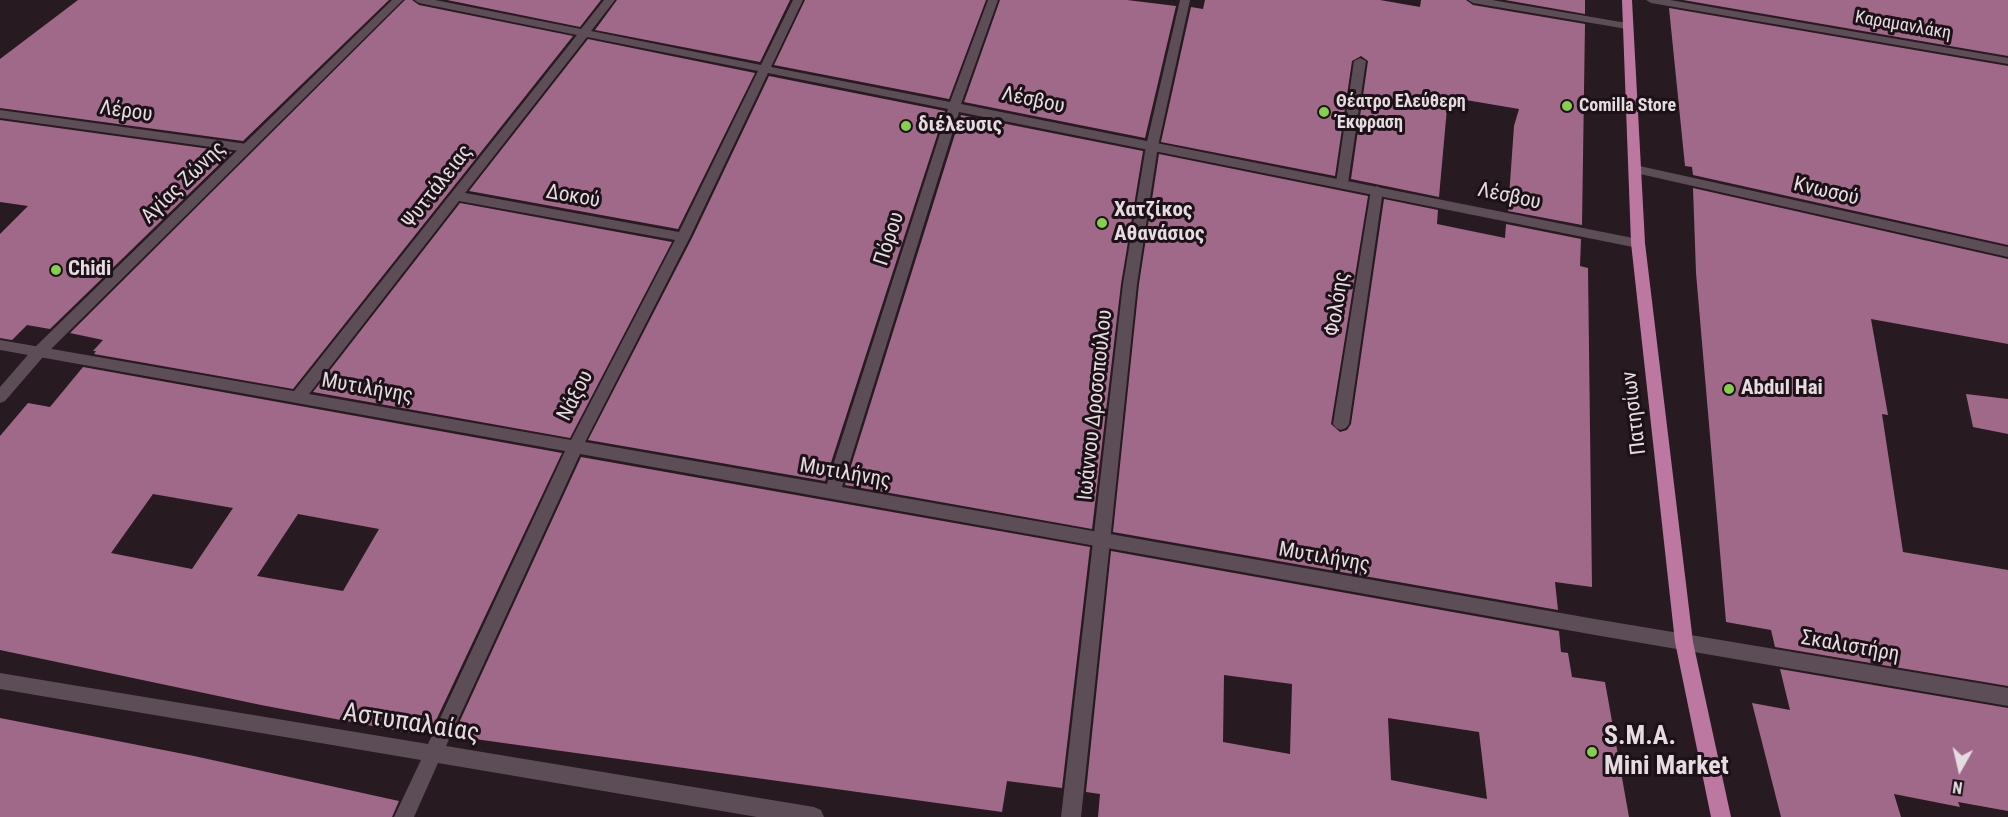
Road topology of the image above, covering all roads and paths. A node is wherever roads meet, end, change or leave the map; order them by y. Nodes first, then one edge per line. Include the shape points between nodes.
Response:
1 (398, 0) edge
2 (419, 0) edge
3 (610, 0) edge
4 (798, 0) edge
5 (993, 0) edge
6 (1185, 0) edge
7 (1473, 0) edge
8 (1627, 0) edge
9 (1651, 0) edge
10 (1627, 26) junction
11 (584, 32) junction
12 (1360, 61) dead end
13 (2008, 61) edge
14 (766, 69) junction
15 (955, 105) junction
16 (0, 114) edge
17 (1152, 146) junction
18 (247, 148) junction
19 (1635, 170) junction
20 (1341, 183) junction
21 (1377, 190) junction
22 (457, 196) junction
23 (683, 237) junction
24 (1638, 243) junction
25 (2008, 252) edge
26 (0, 345) edge
27 (38, 353) junction
28 (0, 397) edge
29 (297, 398) junction
30 (1341, 424) dead end
31 (575, 447) junction
32 (832, 493) junction
33 (1102, 540) junction
34 (1683, 642) junction
35 (0, 681) edge
36 (2008, 697) edge
37 (434, 753) junction
38 (404, 817) edge
39 (814, 817) edge
40 (1071, 817) edge
41 (1720, 817) edge

1 - 18 street, Αγίας Ζώνης
2 - 11 street, Λέσβου
3 - 11 street, Ψυττάλειας
4 - 14 street, Νάξου
5 - 15 street, Πόρου
6 - 17 street, Ιωάννου Δροσοπούλου
7 - 10 street
8 - 10 main road, Πατησίων
9 - 13 street, Καραμανλάκη
10 - 19 main road, Πατησίων
11 - 14 street, Λέσβου
11 - 22 street, Ψυττάλειας
12 - 20 street
14 - 15 street, Λέσβου
14 - 23 street, Νάξου
15 - 17 street, Λέσβου
15 - 32 street, Πόρου
16 - 18 street, Λέρου
17 - 20 street, Λέσβου
17 - 33 street, Ιωάννου Δροσοπούλου via 1130,284
18 - 27 street, Αγίας Ζώνης
19 - 24 main road, Πατησίων
19 - 25 street, Κνωσού
20 - 21 street, Λέσβου
21 - 24 street, Λέσβου
21 - 30 street, Φολόης
22 - 23 street, Δοκού
22 - 29 street, Ψυττάλειας
23 - 31 street, Νάξου
24 - 34 main road, Πατησίων
26 - 27 street, Μυτιλήνης
27 - 28 street, Αγίας Ζώνης
27 - 29 street, Μυτιλήνης
29 - 31 street, Μυτιλήνης
31 - 32 street, Μυτιλήνης
31 - 37 street, Νάξου
32 - 33 street, Μυτιλήνης
33 - 34 street, Μυτιλήνης
33 - 40 street, Ιωάννου Δροσοπούλου
34 - 36 street, Σκαλιστήρη
34 - 41 main road, Πατησίων
35 - 37 street, Αστυπαλαίας
37 - 38 street, Νάξου
37 - 39 street, Αστυπαλαίας

